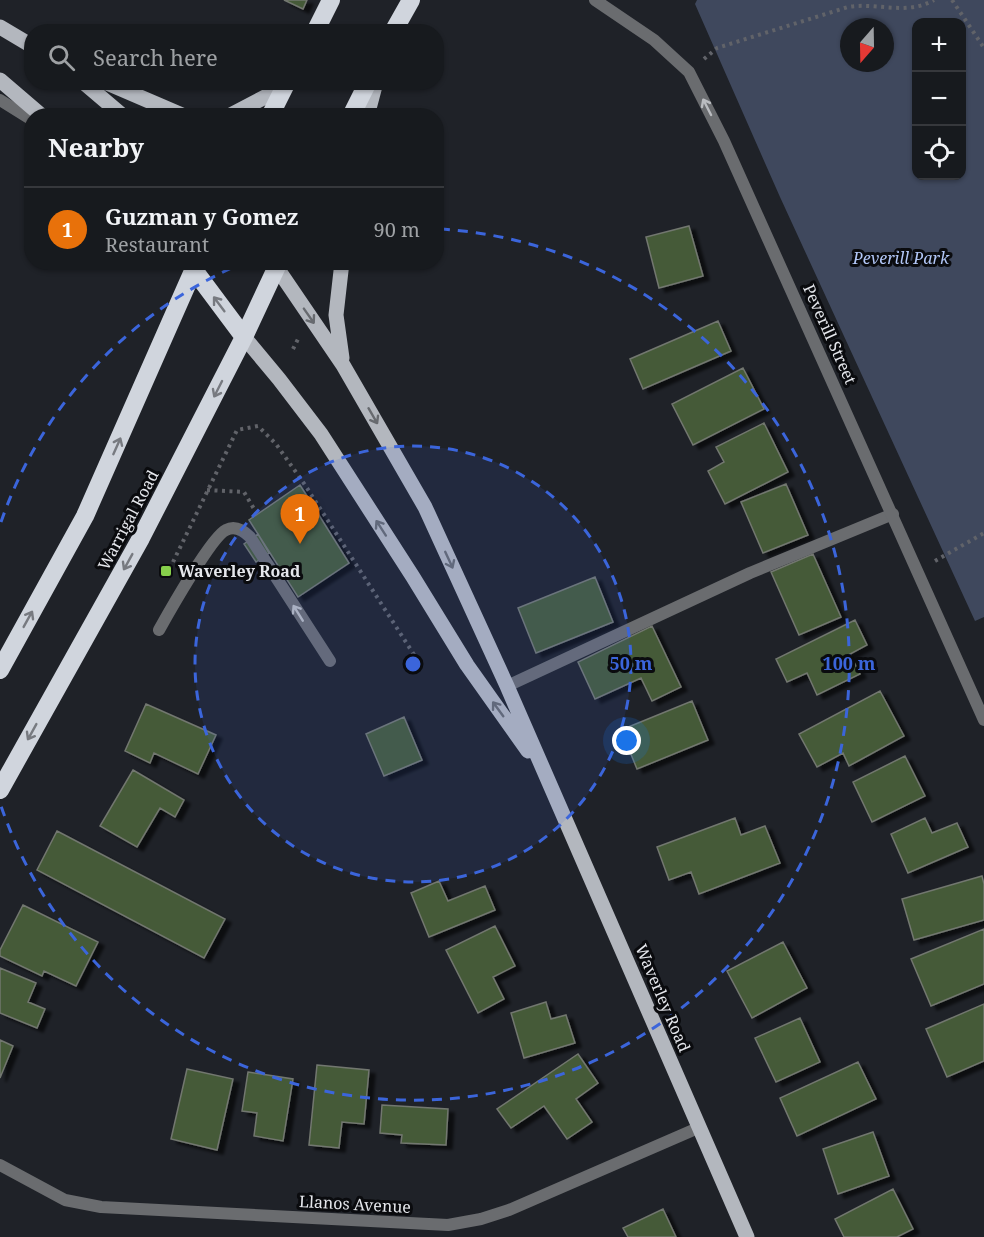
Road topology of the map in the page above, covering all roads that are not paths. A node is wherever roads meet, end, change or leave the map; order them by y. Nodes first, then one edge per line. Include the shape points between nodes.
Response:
1 (331, 0) edge
2 (411, 0) edge
3 (595, 0) edge
4 (319, 24) edge
5 (398, 24) edge
6 (0, 27) edge
7 (24, 41) edge
8 (0, 80) edge
9 (92, 90) edge
10 (124, 90) edge
11 (277, 90) edge
12 (283, 90) edge
13 (364, 90) edge
14 (374, 90) edge
15 (0, 100) edge
16 (33, 108) edge
17 (114, 108) edge
18 (165, 108) edge
19 (244, 108) edge
20 (274, 108) edge
21 (355, 108) edge
22 (369, 108) edge
23 (24, 115) edge
24 (190, 270) edge
25 (196, 270) edge
26 (273, 270) edge
27 (280, 270) edge
28 (341, 270) edge
29 (244, 337) junction
30 (343, 365) junction
31 (893, 514) junction
32 (159, 630) dead end
33 (330, 662) dead end
34 (0, 670) edge
35 (507, 686) junction
36 (984, 720) edge
37 (544, 773) junction
38 (0, 790) edge
39 (698, 1128) junction
40 (0, 1165) edge
41 (747, 1237) edge

1 - 4 highway
2 - 5 highway
31 -> 3 street, Peverill Street via 689,72 654,40
6 - 7 main road
8 - 16 main road
9 - 17 main road
10 - 18 main road
11 - 19 main road
12 - 20 highway
13 - 21 highway
14 - 22 main road
15 - 23 street
34 -> 24 highway via 85,516
29 -> 25 highway, Waverley Road
26 - 29 highway, Warrigal Road
27 -> 30 main road, Waverley Road
28 - 30 main road via 336,315
37 -> 29 main road, Waverley Road via 467,665 321,434
29 -> 38 highway, Warrigal Road via 141,538
30 -> 35 main road, Waverley Road via 425,507
31 - 35 street via 750,573
31 - 36 street, Peverill Street
33 -> 32 street via 250,537 233,527 215,539
35 - 37 main road, Waverley Road
37 - 39 main road, Waverley Road
39 - 40 street, Llanos Avenue via 508,1210 448,1225 101,1207 65,1200
39 - 41 main road, Waverley Road

